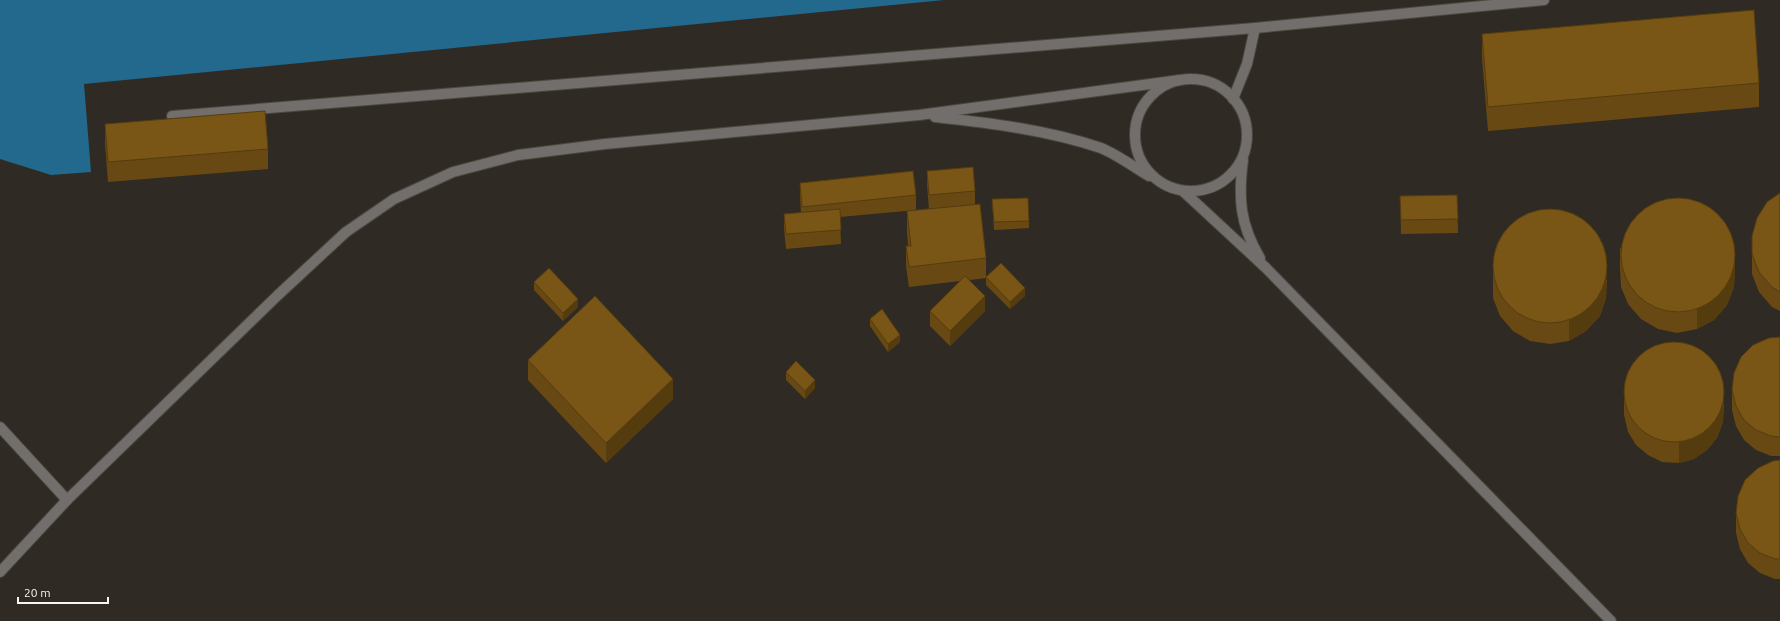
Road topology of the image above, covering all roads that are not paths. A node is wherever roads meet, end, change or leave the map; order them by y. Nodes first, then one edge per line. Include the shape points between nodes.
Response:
1 (1544, 0) edge
2 (1255, 28) junction
3 (1180, 80) junction
4 (1233, 99) junction
5 (920, 115) junction
6 (172, 116) dead end
7 (1243, 156) junction
8 (1157, 181) junction
9 (1183, 191) junction
10 (1266, 268) junction
11 (0, 427) edge
12 (67, 500) junction
13 (0, 572) edge
14 (1612, 621) edge

1 - 2 street
2 - 4 street via 1247,64
2 - 6 street
3 - 4 street via 1195,79 1209,82 1222,88
3 - 5 street
3 - 8 street via 1162,86 1148,98 1138,114 1134,132 1136,151 1144,168
4 - 7 street via 1242,111 1246,126 1247,141
5 - 8 street via 984,122 1050,135 1102,149
5 - 12 street via 605,144 526,154 453,172 394,199 346,232
7 - 9 street via 1233,172 1219,184 1201,191
7 - 10 street via 1239,186 1241,215 1250,243
8 - 9 street via 1169,188
9 - 10 street
10 - 14 street
11 - 12 street
12 - 13 street

